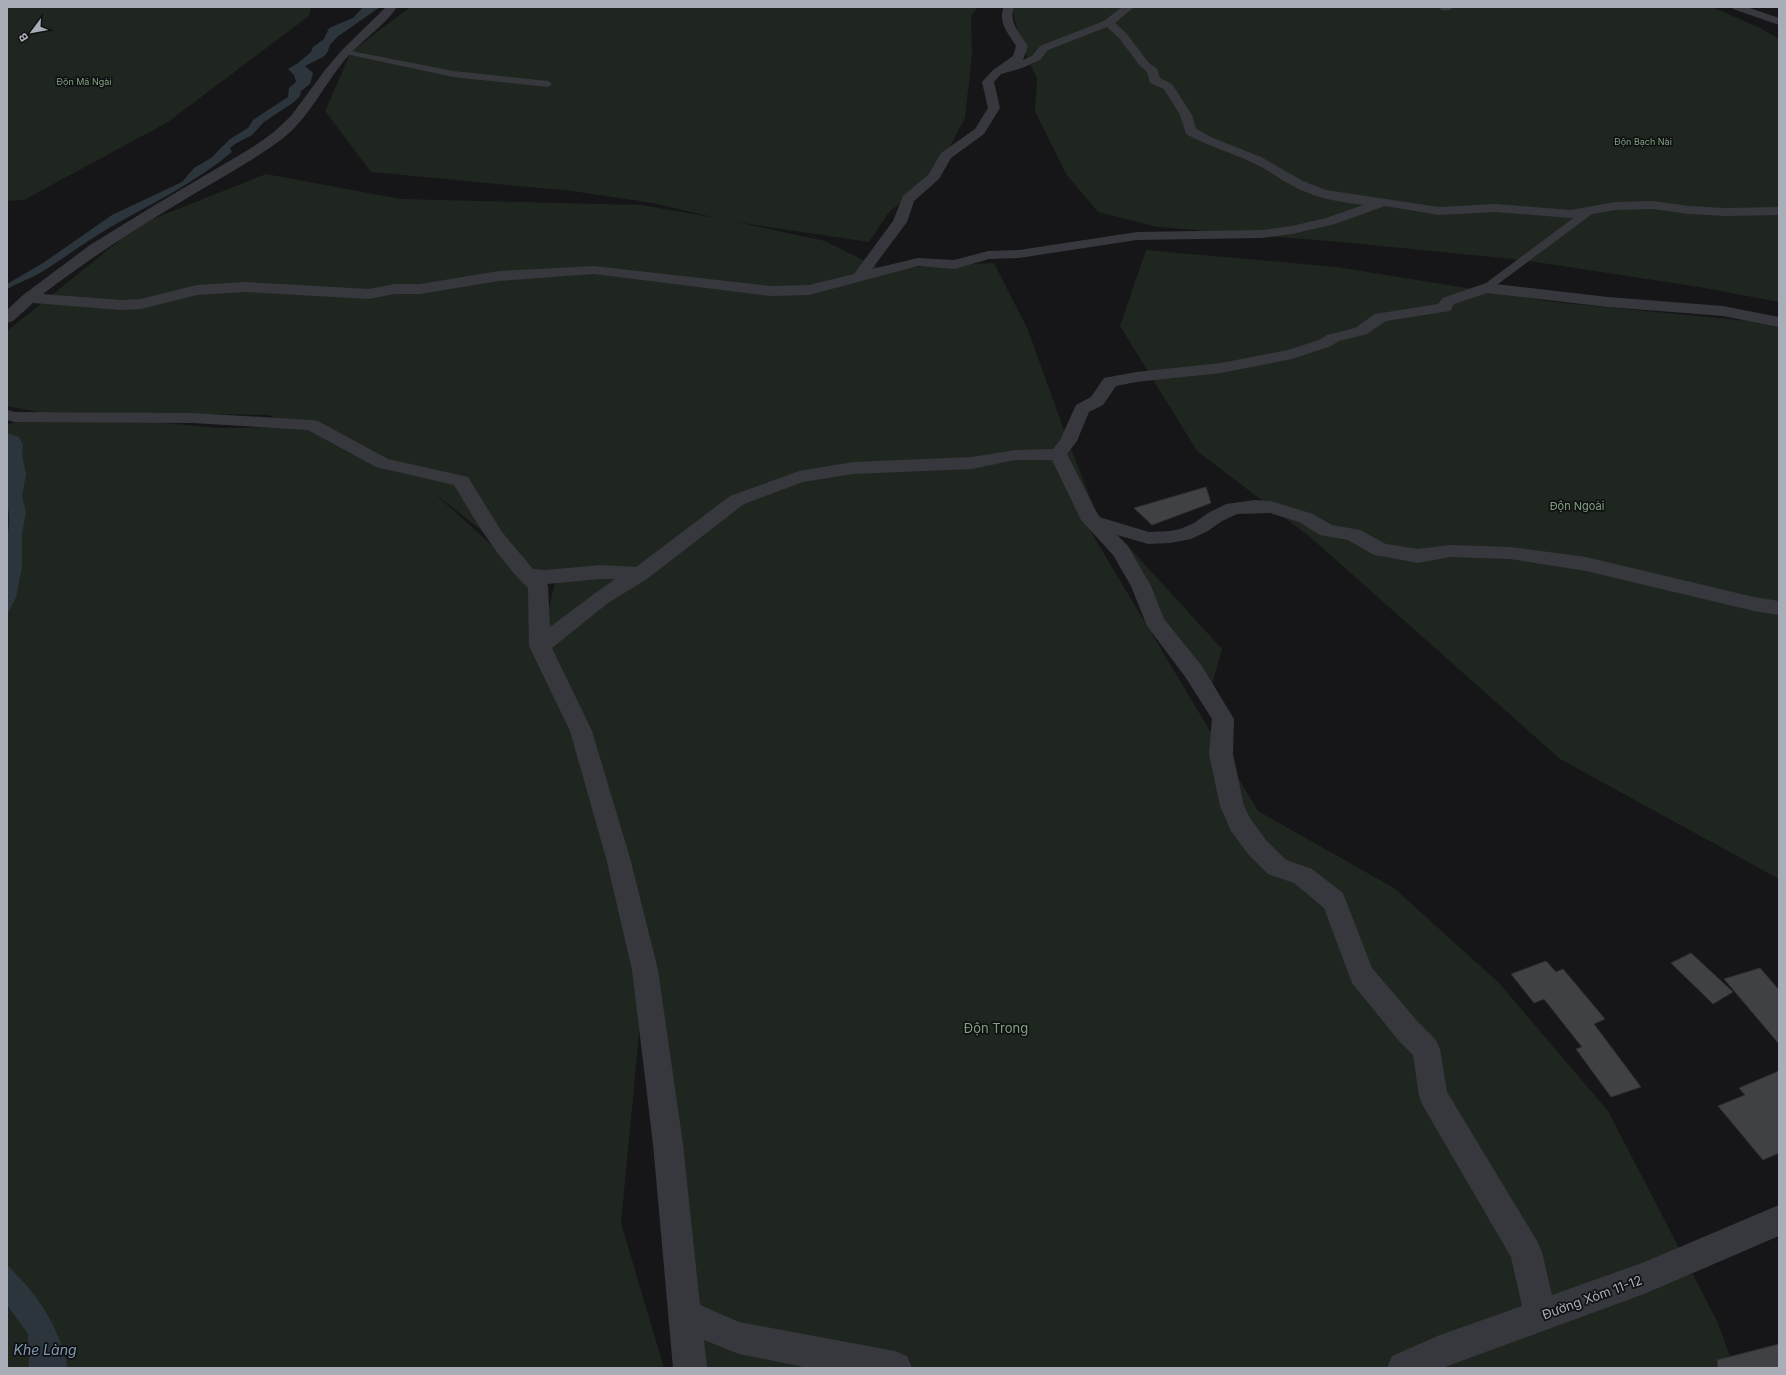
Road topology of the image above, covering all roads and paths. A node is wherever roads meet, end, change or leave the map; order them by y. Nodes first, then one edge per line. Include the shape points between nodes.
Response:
1 (392, 7) edge
2 (1009, 7) edge
3 (1129, 7) edge
4 (1737, 7) edge
5 (1779, 22) edge
6 (1108, 23) junction
7 (346, 52) junction
8 (997, 72) junction
9 (548, 84) dead end
10 (1384, 202) junction
11 (1779, 211) edge
12 (1588, 212) junction
13 (860, 276) junction
14 (1486, 288) junction
15 (28, 298) junction
16 (7, 318) edge
17 (1779, 322) edge
18 (7, 415) edge
19 (1058, 454) junction
20 (1091, 520) junction
21 (640, 574) junction
22 (525, 575) junction
23 (1779, 608) edge
24 (540, 646) junction
25 (1779, 1220) edge
26 (685, 1316) junction
27 (1541, 1316) junction
28 (690, 1368) edge
29 (895, 1368) edge
30 (1404, 1368) edge

1 - 7 street
2 - 8 street via 1006,14 1008,24 1022,46 1018,58
3 - 6 street
4 - 5 street
6 - 8 street via 1061,40 1044,48 1036,58
6 - 10 street via 1123,36 1144,64 1153,71 1154,80 1168,87 1186,115 1190,131 1204,140 1266,164 1320,193 1348,199
7 - 9 lane via 452,74
7 - 15 street via 295,119 279,135 117,235
8 - 13 street via 988,82 994,108 989,118 980,131 946,156 934,176 908,199 900,222
10 - 12 street via 1439,211 1496,208 1571,214
10 - 13 street via 1330,221 1292,230 1216,236 1138,236 1019,254 988,255 955,265 918,262
11 - 12 street via 1725,212 1652,205 1615,206
12 - 14 lane
13 - 15 street via 809,290 771,291 594,270 499,276 420,289 395,289 369,294 246,287 197,290 141,304 121,305
14 - 17 street via 1608,302 1723,311
14 - 19 street via 1448,301 1444,308 1381,317 1361,331 1333,338 1292,354 1221,368 1110,382 1097,401 1082,408 1068,441
15 - 16 street
18 - 22 street via 192,418 312,425 382,463 461,481 500,545
19 - 20 street
19 - 21 street via 1015,455 972,464 853,468 799,477 737,500
20 - 23 street via 1148,538 1170,537 1190,532 1234,508 1271,507 1306,518 1327,531 1353,534 1381,550 1418,556 1450,551 1510,553 1586,564
20 - 27 street via 1121,551 1141,586 1154,620 1194,672 1223,719 1222,754 1232,806 1240,824 1257,848 1276,867 1303,876 1334,901 1361,975 1426,1049 1433,1096 1526,1252
21 - 22 street via 601,572 545,577
21 - 24 street via 624,582
22 - 24 street via 538,586
24 - 26 street via 581,731 618,858 645,970
25 - 27 street, Đường Xóm 11-12 via 1644,1278
26 - 28 street
26 - 29 street via 740,1338
27 - 30 street, Đường Xóm 11-12 via 1440,1352

